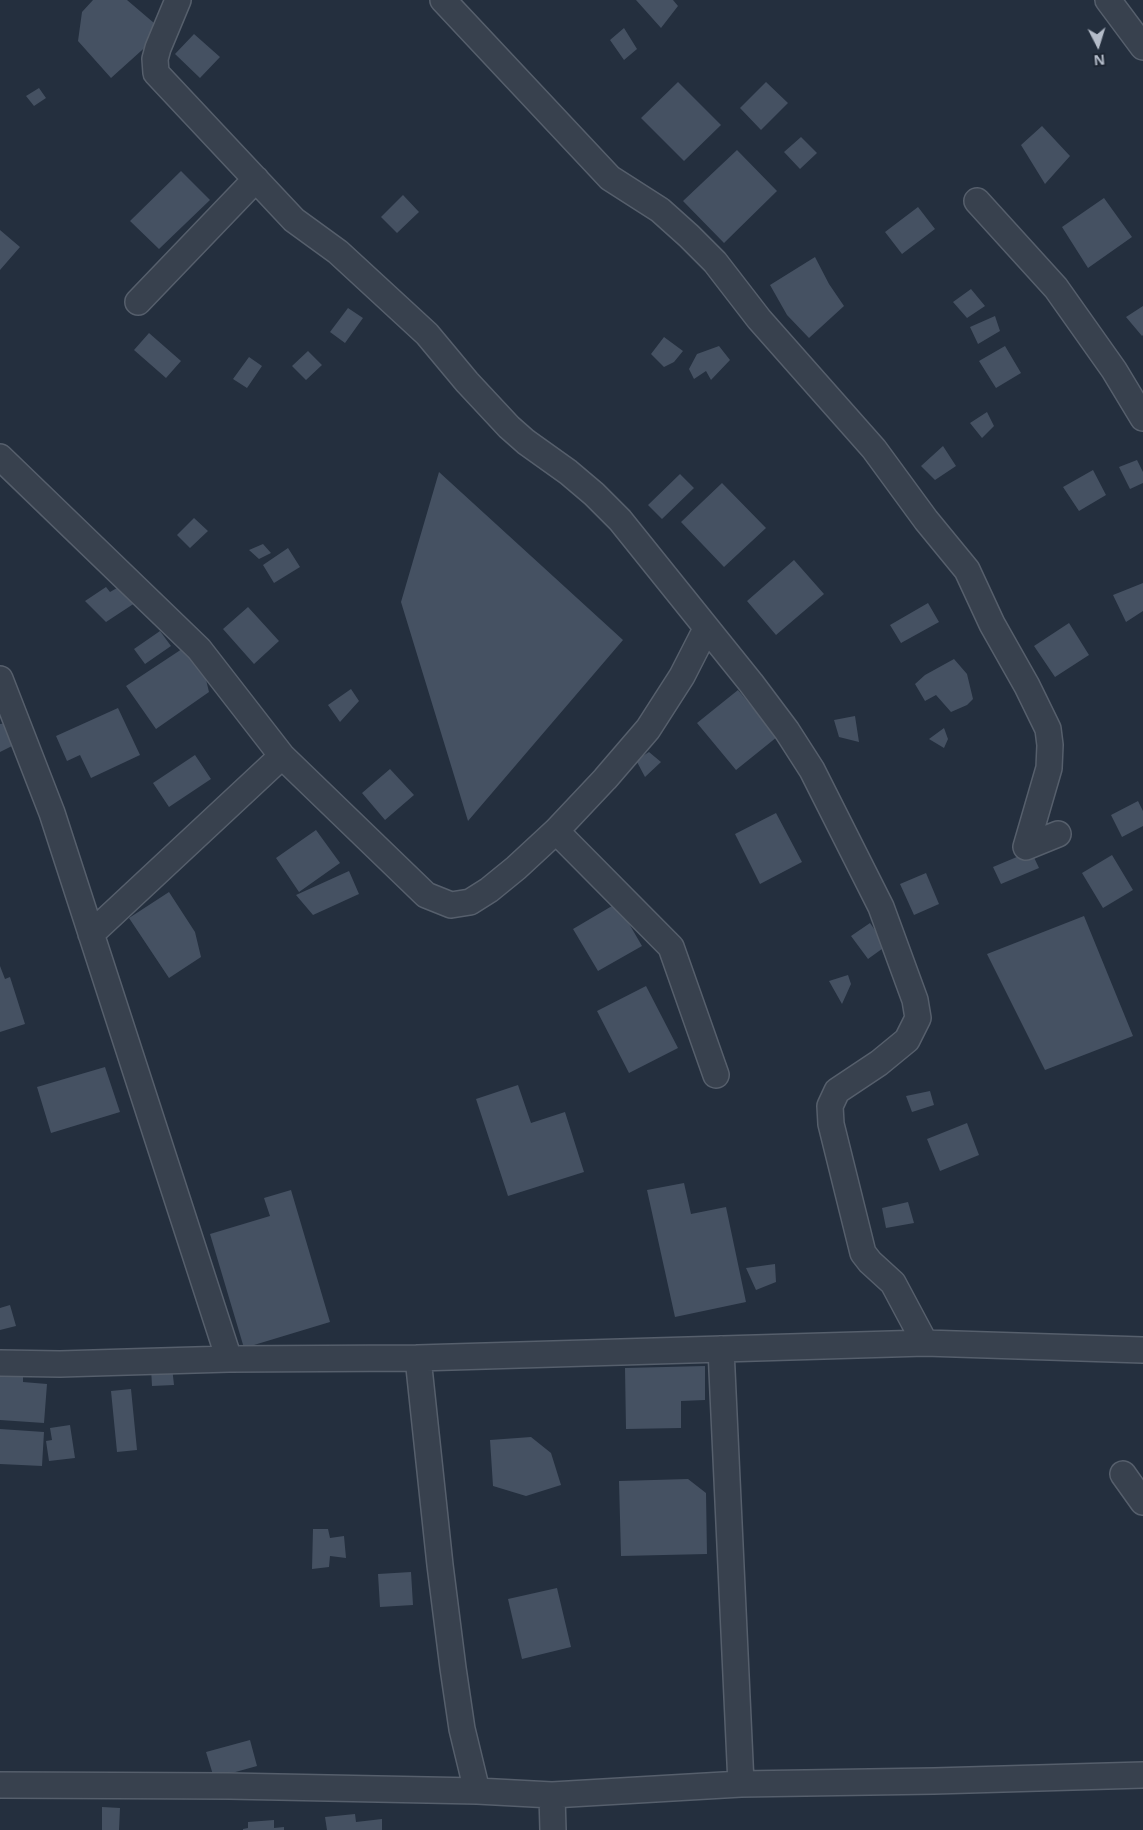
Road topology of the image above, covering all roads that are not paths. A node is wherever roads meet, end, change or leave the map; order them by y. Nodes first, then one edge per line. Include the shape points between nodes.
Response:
1 (178, 0) edge
2 (443, 0) edge
3 (1108, 0) edge
4 (1143, 47) edge
5 (256, 179) junction
6 (977, 201) dead end
7 (138, 302) dead end
8 (1143, 418) edge
9 (0, 457) edge
10 (706, 629) junction
11 (0, 679) edge
12 (282, 756) junction
13 (556, 831) junction
14 (1058, 834) dead end
15 (91, 934) junction
16 (716, 1075) dead end
17 (925, 1343) junction
18 (721, 1349) junction
19 (1143, 1350) edge
20 (418, 1358) junction
21 (230, 1359) junction
22 (0, 1363) edge
23 (1122, 1474) dead end
24 (1143, 1502) edge
25 (1143, 1775) edge
26 (0, 1784) edge
27 (742, 1784) junction
28 (477, 1791) junction
29 (552, 1795) junction
30 (553, 1830) edge

1 - 5 street via 158,48 156,73
2 - 14 street via 610,178 660,210 715,262 759,319 874,449 967,570 1048,729 1048,768 1026,847
3 - 4 street
5 - 7 street
5 - 10 street via 294,220 338,252 427,334 509,428 594,494 620,520
6 - 8 street via 1056,288 1114,370
9 - 12 street via 199,649
10 - 13 street via 682,676 648,729
10 - 17 street via 762,697 812,770 881,907 915,1000 918,1018 907,1040 837,1091 830,1106 831,1124 863,1253 894,1284
11 - 15 street via 52,813
12 - 13 street via 426,895 451,905 470,902 489,890
12 - 15 street
13 - 16 street via 671,947
15 - 21 street
17 - 18 street
17 - 19 street
18 - 20 street
18 - 27 street
20 - 21 street
20 - 28 street via 453,1668 462,1729
21 - 22 street
23 - 24 street
25 - 27 street
26 - 28 street
27 - 29 street
28 - 29 street
29 - 30 street

